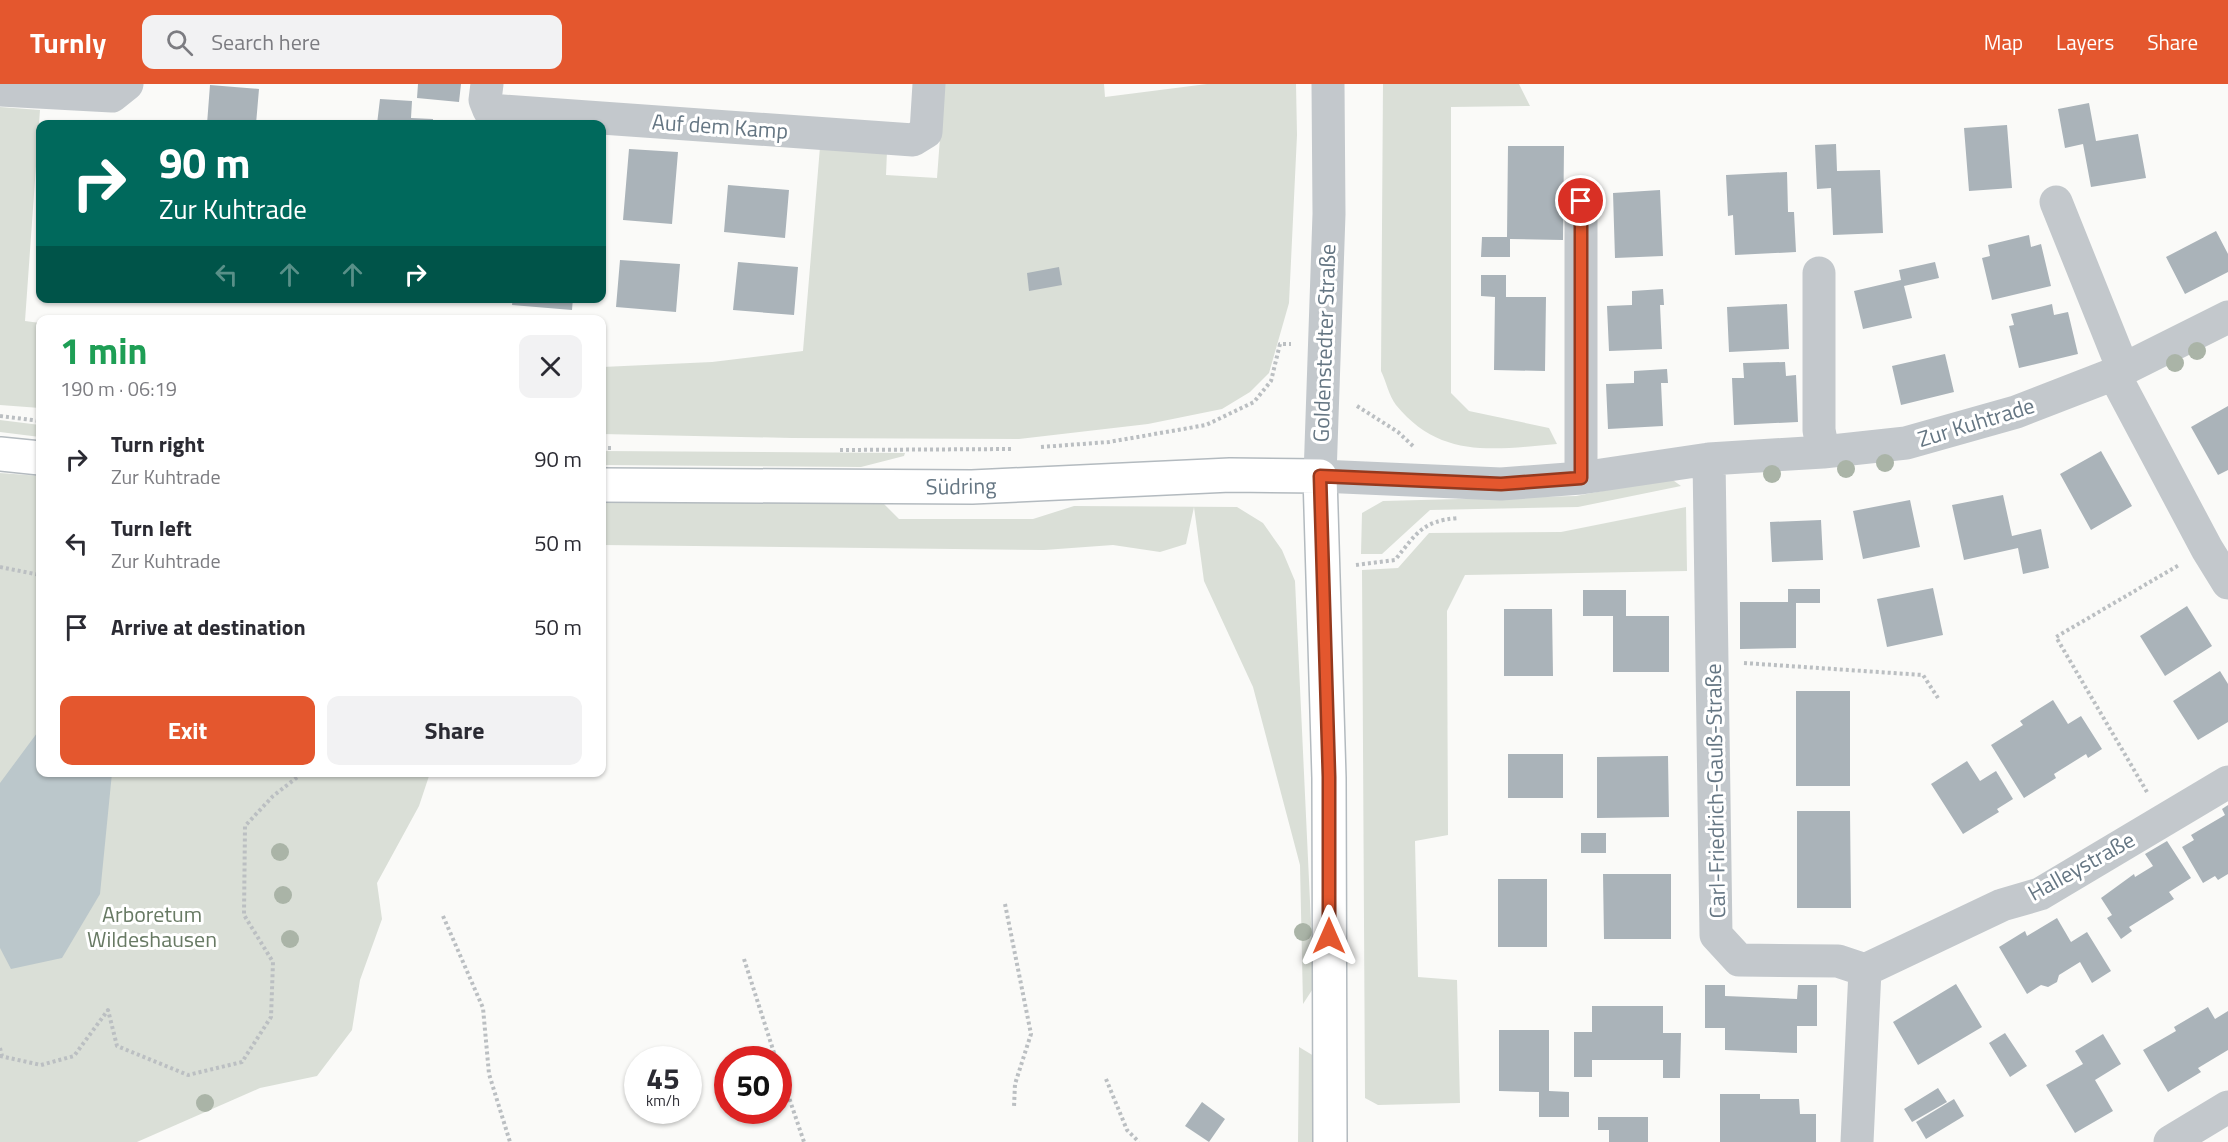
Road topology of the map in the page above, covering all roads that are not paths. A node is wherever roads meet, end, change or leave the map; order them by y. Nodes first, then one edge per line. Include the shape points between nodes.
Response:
1 (127, 84) edge
2 (486, 84) edge
3 (930, 84) edge
4 (1328, 84) edge
5 (0, 90) edge
6 (1581, 201) dead end
7 (2056, 202) dead end
8 (1819, 273) dead end
9 (2228, 317) edge
10 (2118, 372) junction
11 (1823, 452) junction
12 (0, 454) edge
13 (36, 458) edge
14 (1709, 459) junction
15 (1320, 476) junction
16 (1581, 478) junction
17 (606, 485) edge
18 (2228, 583) edge
19 (2228, 782) edge
20 (1865, 970) junction
21 (2228, 1107) edge
22 (1330, 1142) edge
23 (1857, 1142) edge
24 (2170, 1142) edge

1 - 5 street via 112,96
2 - 3 street, Auf dem Kamp via 489,110 914,141 926,132
4 - 15 street, Goldenstedter Straße via 1329,214
6 - 16 street
7 - 10 street
8 - 11 street via 1819,430
9 - 10 street, Zur Kuhtrade
10 - 11 street, Zur Kuhtrade via 2016,412 1930,437
10 - 18 street
11 - 14 street, Zur Kuhtrade
12 - 13 main road
14 - 16 street, Zur Kuhtrade
14 - 20 street, Carl-Friedrich-Gauß-Straße via 1716,935 1739,960 1838,961
15 - 16 street, Zur Kuhtrade via 1501,484
15 - 17 main road, Südring via 1230,475 972,488
15 - 22 main road, Goldenstedter Straße via 1329,777
19 - 20 street, Halleystraße via 2040,894 2002,905
20 - 23 street
21 - 24 street

